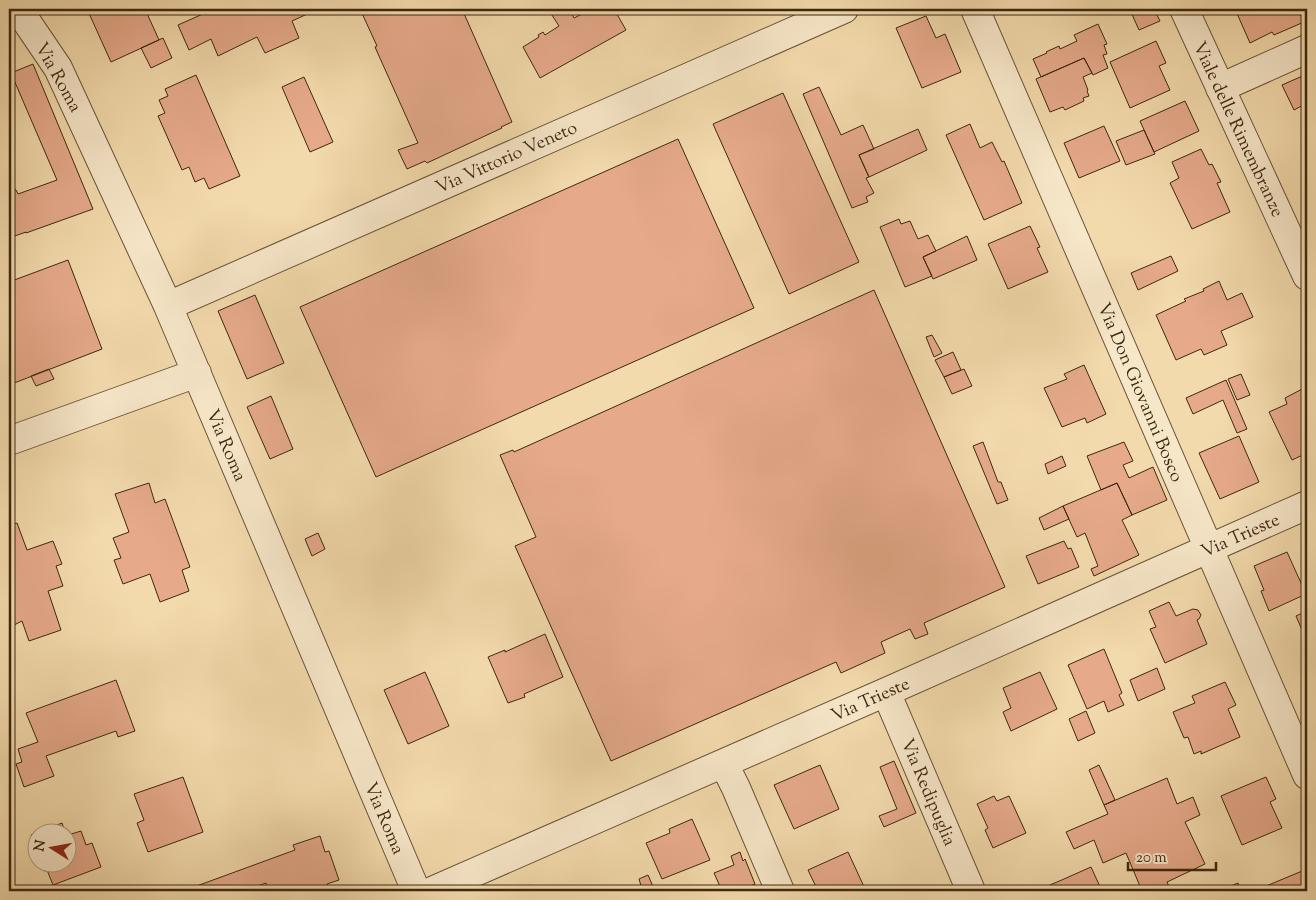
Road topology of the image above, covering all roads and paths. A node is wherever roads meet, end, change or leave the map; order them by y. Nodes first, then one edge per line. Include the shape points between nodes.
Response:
1 (18, 9) edge
2 (844, 9) edge
3 (975, 9) edge
4 (1184, 9) edge
5 (1307, 49) edge
6 (1220, 88) junction
7 (1307, 276) edge
8 (168, 306) junction
9 (196, 373) junction
10 (9, 441) edge
11 (1307, 505) edge
12 (1209, 549) junction
13 (886, 692) junction
14 (724, 764) junction
15 (1307, 775) edge
16 (416, 891) edge
17 (432, 891) edge
18 (780, 891) edge
19 (971, 891) edge

1 - 8 street, Via Roma via 58,68
2 - 8 street, Via Vittorio Veneto
3 - 12 street, Via Don Giovanni Bosco
4 - 6 street, Viale delle Rimembranze
5 - 6 street
6 - 7 street, Viale delle Rimembranze
8 - 9 street, Via Roma
9 - 10 street
9 - 16 street, Via Roma
11 - 12 street, Via Trieste
12 - 13 street, Via Trieste
12 - 15 street, Via Don Giovanni Bosco
13 - 14 street, Via Trieste
13 - 19 street, Via Redipuglia
14 - 17 street, Via Trieste
14 - 18 street

